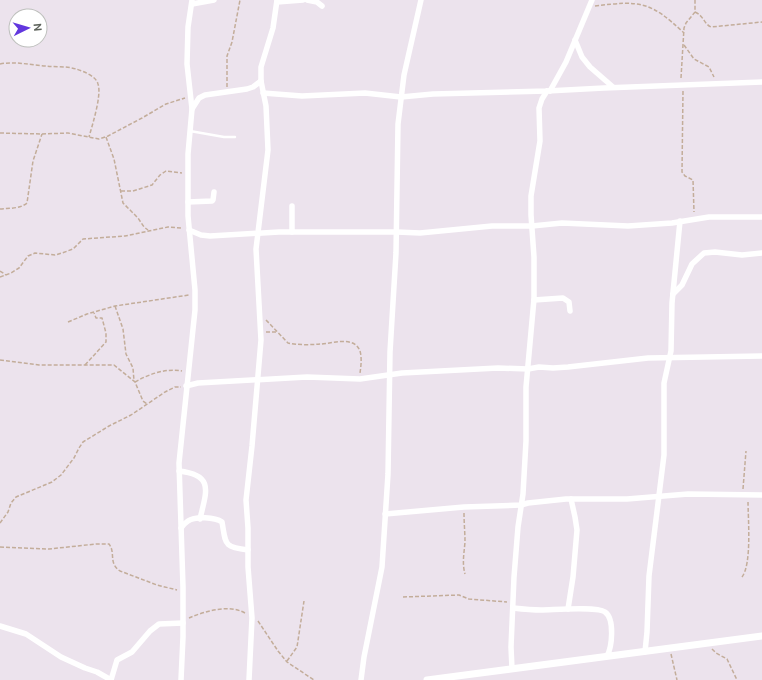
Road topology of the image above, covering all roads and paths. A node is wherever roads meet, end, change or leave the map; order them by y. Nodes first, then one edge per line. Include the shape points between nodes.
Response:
1 (214, 0) edge
2 (240, 0) edge
3 (302, 0) edge
4 (307, 0) edge
5 (421, 0) edge
6 (592, 0) edge
7 (695, 0) edge
8 (277, 1) edge
9 (636, 1) edge
10 (641, 1) dead end
11 (192, 2) edge
12 (322, 6) dead end
13 (588, 9) junction
14 (695, 12) junction
15 (762, 22) edge
16 (684, 33) junction
17 (575, 40) junction
18 (684, 44) junction
19 (0, 64) edge
20 (261, 81) junction
21 (762, 82) edge
22 (715, 84) junction
23 (682, 85) junction
24 (613, 87) junction
25 (548, 91) junction
26 (227, 92) junction
27 (263, 93) junction
28 (401, 97) junction
29 (191, 98) junction
30 (192, 110) junction
31 (190, 131) junction
32 (0, 133) edge
33 (42, 134) junction
34 (89, 137) junction
35 (106, 137) junction
36 (235, 137) dead end
37 (187, 174) junction
38 (121, 191) junction
39 (214, 192) dead end
40 (188, 202) junction
41 (292, 206) dead end
42 (0, 209) edge
43 (762, 217) edge
44 (694, 219) junction
45 (680, 221) junction
46 (532, 226) junction
47 (148, 230) junction
48 (189, 231) junction
49 (258, 232) junction
50 (292, 232) junction
51 (397, 232) junction
52 (762, 253) edge
53 (0, 271) edge
54 (6, 275) junction
55 (0, 278) edge
56 (195, 294) junction
57 (673, 294) junction
58 (534, 300) junction
59 (115, 306) junction
60 (570, 311) dead end
61 (94, 313) junction
62 (260, 317) junction
63 (68, 322) dead end
64 (277, 332) junction
65 (261, 333) junction
66 (762, 356) edge
67 (670, 359) junction
68 (0, 360) edge
69 (86, 365) junction
70 (528, 369) junction
71 (188, 372) junction
72 (390, 374) junction
73 (360, 379) junction
74 (257, 380) junction
75 (135, 382) junction
76 (186, 386) junction
77 (147, 404) junction
78 (746, 451) dead end
79 (179, 471) junction
80 (746, 495) junction
81 (762, 495) edge
82 (658, 497) junction
83 (571, 499) junction
84 (521, 505) junction
85 (464, 507) junction
86 (385, 514) junction
87 (200, 518) junction
88 (0, 523) edge
89 (181, 528) junction
90 (0, 547) edge
91 (248, 550) junction
92 (465, 574) dead end
93 (742, 577) dead end
94 (183, 591) junction
95 (403, 597) dead end
96 (304, 601) dead end
97 (513, 605) junction
98 (568, 609) junction
99 (251, 610) junction
100 (252, 618) junction
101 (183, 622) junction
102 (0, 626) edge
103 (762, 636) edge
104 (707, 644) junction
105 (669, 648) junction
106 (645, 652) junction
107 (607, 656) junction
108 (287, 661) junction
109 (512, 669) junction
110 (111, 680) edge
111 (180, 680) edge
112 (249, 680) edge
113 (314, 680) edge
114 (361, 680) edge
115 (427, 680) edge
116 (677, 680) edge
117 (737, 680) edge

1 - 11 street
2 - 26 path via 227,56
3 - 8 street
4 - 12 street
5 - 28 street
6 - 13 street
7 - 14 path
8 - 20 street via 273,28 261,67
9 - 13 path via 614,2
10 - 16 path via 661,13
11 - 29 street via 187,64
13 - 17 street
14 - 15 path via 711,27
14 - 16 path via 686,23
16 - 18 path
17 - 24 street via 582,57 590,67
17 - 25 street via 566,62
18 - 22 path via 694,59 709,67
18 - 23 path
19 - 34 path via 76,68 94,78 99,89
20 - 26 street via 247,89
20 - 27 street
21 - 22 street
22 - 23 street
23 - 24 street
23 - 44 path via 682,172 694,182
24 - 25 street
25 - 28 street
25 - 46 street via 539,108 540,141 531,196
26 - 30 street via 199,98
27 - 28 street via 308,96 365,93
27 - 49 street via 268,150
28 - 51 street via 398,124
29 - 30 street
29 - 35 path via 172,101
30 - 31 street
31 - 36 lane
31 - 37 street
32 - 33 path
33 - 34 path via 68,133
33 - 42 path via 33,161 27,203 24,206
34 - 35 path
35 - 38 path
37 - 38 path via 166,171 152,186
37 - 40 street
38 - 47 path via 123,203
39 - 40 street via 212,202
40 - 48 street
41 - 50 street
43 - 44 street
44 - 45 street
45 - 46 street via 628,226 562,223
45 - 57 street
46 - 51 street via 474,227 420,233
46 - 58 street
47 - 48 path via 173,227
47 - 54 path via 125,236 83,239 73,249 55,255 35,253 28,256 19,268
48 - 49 street via 210,236
48 - 56 street
49 - 50 street
49 - 62 street via 256,260
50 - 51 street
51 - 72 street
52 - 57 street via 742,256 704,253 692,264 682,285
53 - 54 path
54 - 55 path
56 - 59 path
56 - 71 street
57 - 67 street
58 - 60 street via 563,298 569,302
58 - 70 street
59 - 61 path
59 - 75 path via 123,328 126,354 133,368
61 - 63 path
61 - 69 path via 96,318 102,318 106,342
62 - 64 path
62 - 65 street
64 - 65 path
64 - 73 path via 288,343 293,344 318,345 340,341 354,344 360,350 362,358
65 - 74 street
66 - 67 street
67 - 70 street via 648,358 586,366
67 - 82 street via 664,383 664,448
68 - 69 path via 39,365
69 - 75 path via 114,365
70 - 72 street via 498,368
70 - 84 street
71 - 75 path via 161,371
71 - 76 street
72 - 73 street
72 - 86 street
73 - 74 street via 307,377
74 - 76 street
74 - 91 street via 246,500
75 - 77 path via 143,401
76 - 77 path via 175,387
76 - 79 street
77 - 88 path via 131,416 84,442 61,475 52,482 16,497
78 - 80 path
79 - 87 street via 195,474 205,485
79 - 89 street
80 - 81 street
80 - 82 street via 688,494
80 - 93 path via 748,542 747,562
82 - 83 street
82 - 106 street via 649,576
83 - 84 street
83 - 98 street via 577,530
84 - 85 street
84 - 97 street
85 - 86 street
85 - 92 path
86 - 114 street via 382,567
87 - 89 street via 188,520
87 - 91 street via 221,521 228,545
89 - 94 street
90 - 94 path via 49,549 107,543 111,547 115,568 157,586
91 - 99 street
94 - 101 street
95 - 97 path via 459,596
96 - 108 path via 297,647
97 - 98 street via 531,610
97 - 109 street
98 - 107 street via 599,610 608,616 611,639
99 - 100 street
99 - 108 path
100 - 101 path via 241,611 224,609 196,615
100 - 112 street
101 - 110 street via 155,626 132,652 117,660
101 - 111 street
102 - 110 street via 26,634 61,657
103 - 104 street
104 - 105 street
104 - 117 path via 727,659
105 - 106 street
105 - 116 path
106 - 107 street
107 - 109 street
108 - 113 path
109 - 115 street

